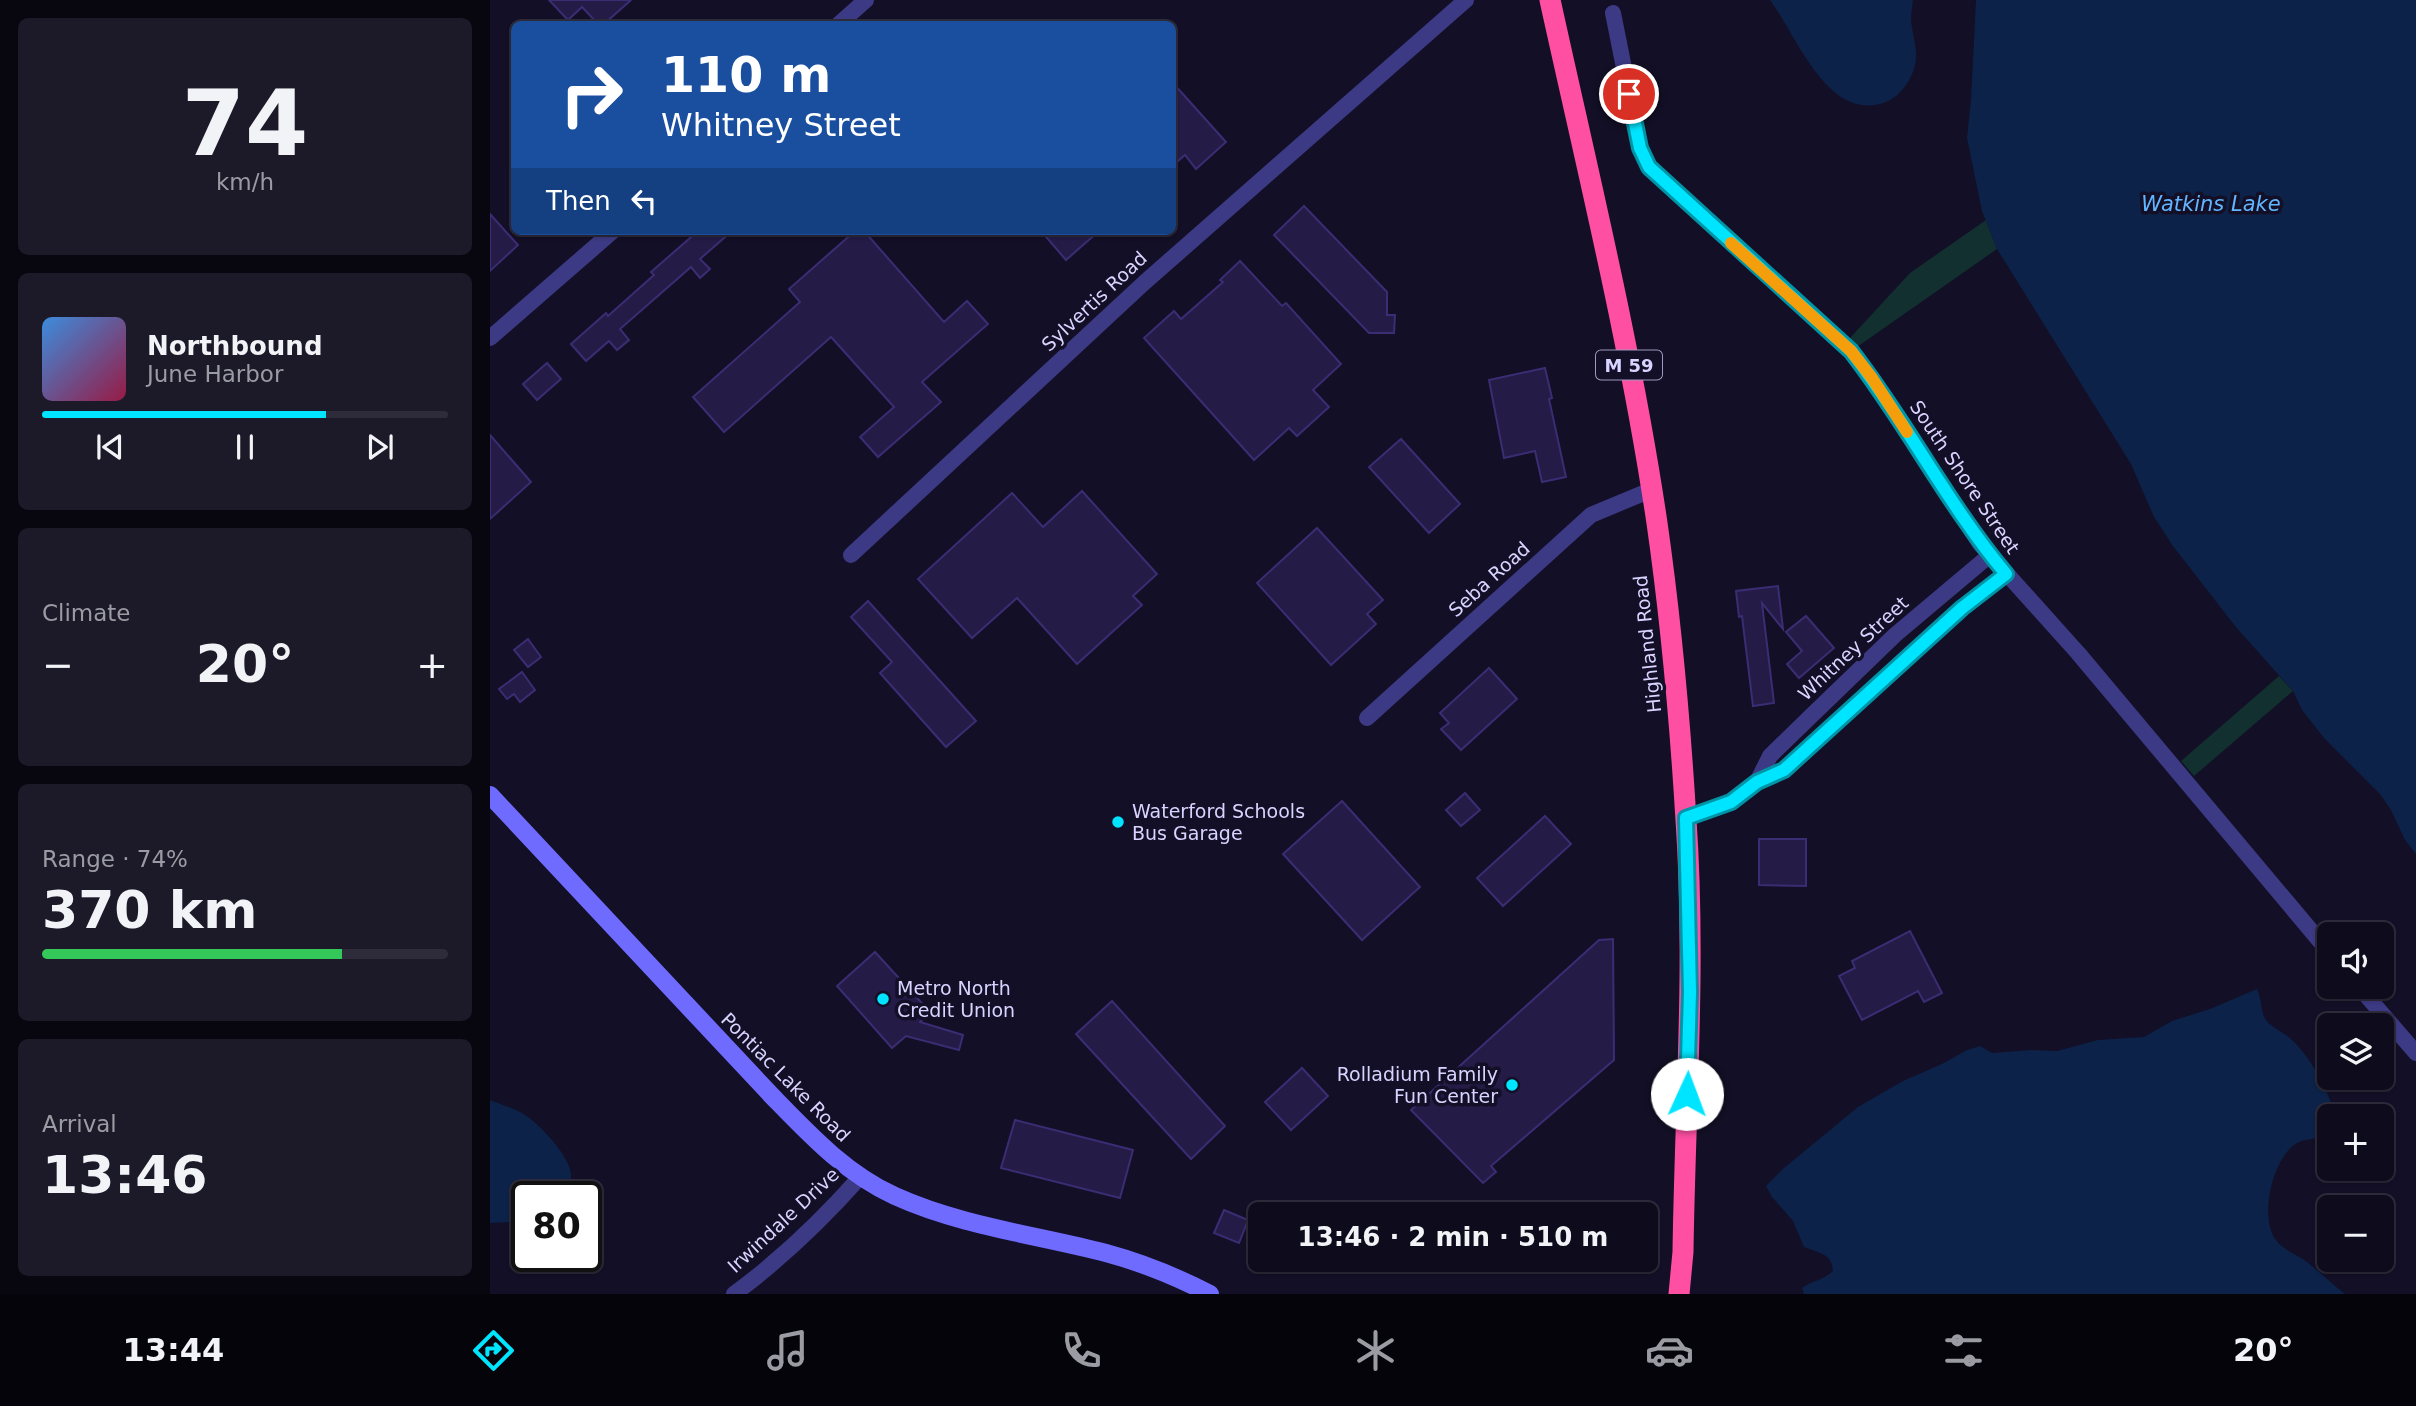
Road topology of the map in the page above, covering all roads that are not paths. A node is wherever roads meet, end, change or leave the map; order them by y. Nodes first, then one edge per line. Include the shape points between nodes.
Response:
1 (866, 0) edge
2 (1466, 0) edge
3 (1550, 0) edge
4 (1613, 13) dead end
5 (842, 21) edge
6 (607, 235) edge
7 (490, 338) edge
8 (1651, 489) junction
9 (851, 555) dead end
10 (1990, 555) junction
11 (2006, 574) junction
12 (1925, 610) junction
13 (1941, 628) junction
14 (1867, 663) junction
15 (1883, 681) junction
16 (1367, 718) dead end
17 (1757, 782) junction
18 (490, 794) edge
19 (1686, 818) junction
20 (2317, 938) edge
21 (2369, 999) edge
22 (2416, 1053) edge
23 (861, 1176) junction
24 (734, 1294) edge
25 (1210, 1294) edge
26 (1679, 1294) edge

1 - 5 street
2 - 9 street, Sylvertis Road via 1144,282
3 - 8 highway, Highland Road / M 59 via 1630,369
4 - 10 street, South Shore Street via 1640,148 1649,167 1851,351
6 - 7 street
8 - 16 street, Seba Road via 1591,515
8 - 19 highway, Highland Road / M 59
10 - 11 street, South Shore Street
10 - 12 street, Whitney Street
11 - 13 street, Whitney Street
11 - 20 street, South Shore Street
12 - 13 street
12 - 14 street, Whitney Street
13 - 15 street, Whitney Street
14 - 15 street
14 - 17 street, Whitney Street via 1770,756
15 - 17 street, Whitney Street via 1784,770
17 - 19 street, Whitney Street via 1731,802
18 - 23 street, Pontiac Lake Road via 772,1096 818,1143
19 - 26 highway, Highland Road / M 59 via 1690,992
21 - 22 street
23 - 24 street, Irwindale Drive via 818,1221
23 - 25 street, Pontiac Lake Road via 926,1208 1118,1256

